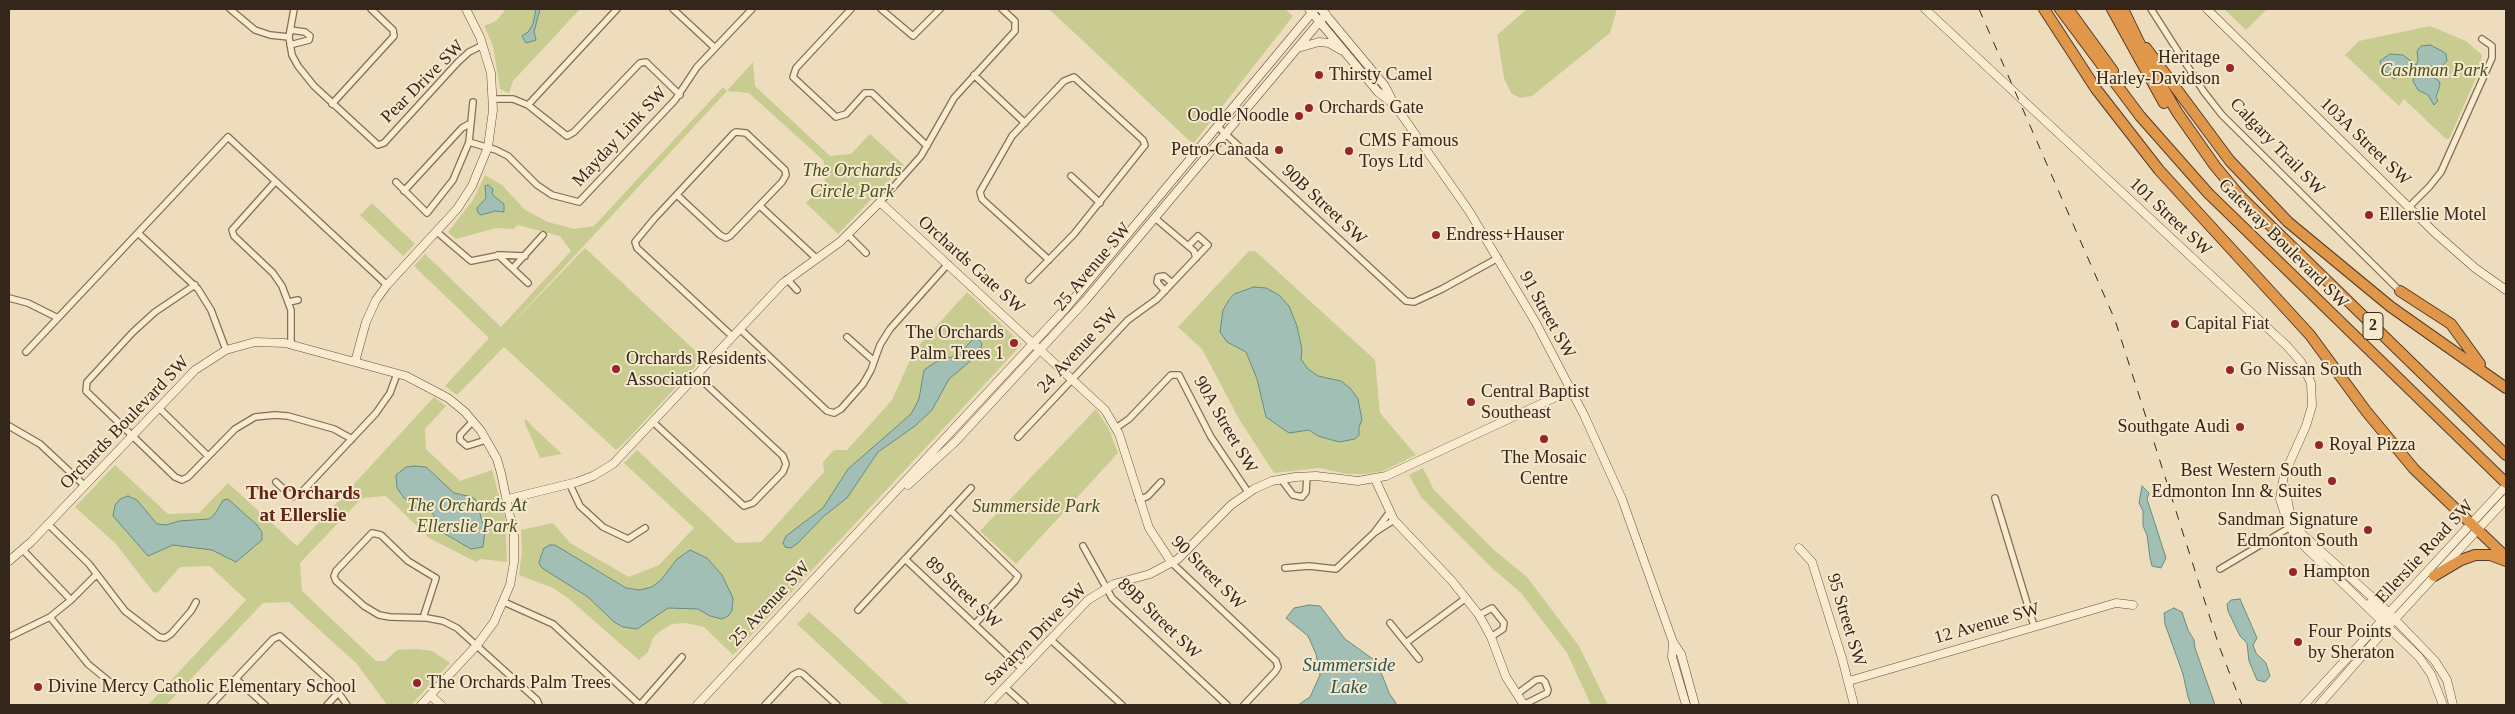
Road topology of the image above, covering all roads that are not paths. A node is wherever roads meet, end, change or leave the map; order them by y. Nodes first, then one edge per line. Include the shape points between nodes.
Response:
1 (230, 9) edge
2 (294, 9) edge
3 (371, 9) edge
4 (466, 9) edge
5 (617, 9) edge
6 (673, 9) edge
7 (752, 9) edge
8 (851, 9) edge
9 (881, 9) edge
10 (940, 9) edge
11 (1002, 9) edge
12 (1925, 9) edge
13 (2044, 9) edge
14 (2060, 9) edge
15 (2068, 9) edge
16 (2112, 9) edge
17 (2123, 9) edge
18 (2151, 9) edge
19 (2207, 9) edge
20 (1312, 10) edge
21 (1323, 12) edge
22 (1320, 21) junction
23 (290, 30) junction
24 (2134, 32) junction
25 (289, 37) junction
26 (2482, 39) dead end
27 (290, 45) junction
28 (483, 45) junction
29 (715, 48) junction
30 (1296, 49) junction
31 (1351, 58) junction
32 (974, 75) junction
33 (680, 94) junction
34 (494, 99) junction
35 (473, 102) dead end
36 (332, 104) junction
37 (1394, 104) junction
38 (528, 105) junction
39 (471, 123) junction
40 (1025, 123) junction
41 (1218, 127) junction
42 (1225, 134) junction
43 (468, 142) junction
44 (927, 146) junction
45 (488, 147) junction
46 (2184, 167) junction
47 (1071, 176) dead end
48 (276, 182) junction
49 (396, 182) dead end
50 (404, 191) junction
51 (677, 195) junction
52 (2240, 196) junction
53 (880, 202) junction
54 (1100, 203) junction
55 (760, 206) junction
56 (2410, 207) junction
57 (1155, 218) junction
58 (437, 232) junction
59 (138, 233) junction
60 (543, 235) dead end
61 (848, 235) junction
62 (1188, 246) junction
63 (866, 253) dead end
64 (498, 255) junction
65 (525, 256) junction
66 (816, 258) junction
67 (1196, 258) junction
68 (1498, 258) junction
69 (1049, 260) junction
70 (948, 264) junction
71 (513, 268) junction
72 (787, 279) junction
73 (1029, 280) dead end
74 (528, 282) dead end
75 (1172, 283) junction
76 (195, 285) junction
77 (386, 285) junction
78 (797, 290) dead end
79 (2506, 290) edge
80 (1165, 291) junction
81 (2400, 291) joint
82 (9, 298) edge
83 (298, 300) dead end
84 (289, 302) junction
85 (58, 318) junction
86 (740, 329) junction
87 (732, 336) junction
88 (847, 338) dead end
89 (1034, 343) junction
90 (291, 345) junction
91 (226, 350) junction
92 (1041, 350) junction
93 (26, 352) dead end
94 (874, 361) junction
95 (355, 362) junction
96 (397, 374) junction
97 (2489, 374) junction
98 (696, 375) junction
99 (1073, 379) junction
100 (2506, 388) edge
101 (1571, 390) junction
102 (159, 408) junction
103 (473, 421) junction
104 (653, 422) junction
105 (9, 426) edge
106 (1116, 428) junction
107 (133, 435) junction
108 (1018, 437) dead end
109 (352, 439) junction
110 (486, 440) junction
111 (2506, 455) edge
112 (208, 456) junction
113 (1307, 476) junction
114 (1282, 479) junction
115 (1374, 479) junction
116 (276, 482) dead end
117 (1162, 482) dead end
118 (570, 484) junction
119 (2506, 484) edge
120 (85, 486) junction
121 (971, 488) dead end
122 (1248, 492) junction
123 (1995, 498) dead end
124 (508, 499) junction
125 (2506, 499) edge
126 (1139, 500) junction
127 (950, 510) junction
128 (1389, 513) junction
129 (2485, 515) junction
130 (1394, 520) junction
131 (866, 523) junction
132 (48, 524) junction
133 (2293, 526) junction
134 (2473, 527) junction
135 (644, 528) dead end
136 (1374, 533) junction
137 (1083, 546) dead end
138 (1799, 548) dead end
139 (23, 550) junction
140 (2506, 557) edge
141 (904, 559) junction
142 (9, 561) edge
143 (2506, 562) edge
144 (1172, 563) junction
145 (1285, 568) dead end
146 (2220, 569) dead end
147 (97, 574) junction
148 (2434, 576) junction
149 (1105, 588) junction
150 (1466, 598) junction
151 (72, 600) junction
152 (196, 602) dead end
153 (504, 602) junction
154 (2133, 605) dead end
155 (858, 610) dead end
156 (1479, 615) junction
157 (50, 617) junction
158 (423, 618) junction
159 (2386, 619) junction
160 (2394, 619) junction
161 (1390, 623) dead end
162 (975, 624) junction
163 (2034, 626) junction
164 (9, 638) edge
165 (1491, 638) junction
166 (1050, 639) junction
167 (1407, 642) junction
168 (1673, 642) junction
169 (477, 644) junction
170 (682, 657) dead end
171 (1419, 659) dead end
172 (1022, 669) junction
173 (236, 679) junction
174 (1849, 681) junction
175 (116, 687) dead end
176 (1005, 687) junction
177 (339, 692) junction
178 (1516, 694) junction
179 (430, 695) junction
180 (211, 705) edge
181 (264, 705) edge
182 (327, 705) edge
183 (347, 705) edge
184 (421, 705) edge
185 (441, 705) edge
186 (539, 705) edge
187 (640, 705) edge
188 (697, 705) edge
189 (765, 705) edge
190 (837, 705) edge
191 (988, 705) edge
192 (1025, 705) edge
193 (1122, 705) edge
194 (1227, 705) edge
195 (1244, 705) edge
196 (1524, 705) edge
197 (1686, 705) edge
198 (1695, 705) edge
199 (1854, 705) edge
200 (2304, 705) edge
201 (2319, 705) edge
202 (2443, 705) edge
203 (2454, 705) edge

1 - 25 street via 255,30
2 - 23 street, Pear Drive SW
3 - 36 street via 393,30 394,36
4 - 28 street
5 - 38 street
6 - 29 street
7 - 29 street, Mayday Link SW
8 - 44 street via 796,68 793,78 836,117 846,114 865,93 872,93
9 - 10 street via 913,36
11 - 32 street via 1017,26
12 - 133 street, 101 Street SW via 2301,362 2311,384 2312,406 2288,461 2284,480
13 - 134 highway via 2096,89 2159,170 2310,336 2414,469
14 - 46 highway, Gateway Boulevard SW / 2 via 2106,73
15 - 46 highway via 2175,150
16 - 52 highway via 2154,88 2183,131
17 - 24 highway, 2
18 - 81 street, Calgary Trail SW via 2222,115
19 - 56 street, 103A Street SW
20 - 22 street, 91 Street SW
20 - 41 street, 25 Avenue SW
21 - 22 street, 25 Avenue SW
21 - 37 street, 91 Street SW via 1385,86
22 - 30 street, 25 Avenue SW
22 - 31 street, 91 Street SW
23 - 25 street, Pear Drive SW
23 - 27 street via 310,36 308,40
24 - 52 highway, 2 via 2177,112
24 - 97 highway via 2230,161 2281,216 2391,306
25 - 27 street, Pear Drive SW
26 - 56 street via 2492,46 2492,58 2441,172
27 - 36 street, Pear Drive SW via 292,55 305,76
28 - 34 street
28 - 36 street, Pear Drive SW via 458,62 380,145
29 - 33 street, Mayday Link SW
30 - 31 street via 1319,42 1329,43
30 - 42 street, 25 Avenue SW
31 - 37 street, 91 Street SW via 1378,92
32 - 40 street
32 - 44 street via 951,102
33 - 38 street via 643,62 637,64 569,136
33 - 45 street, Mayday Link SW via 579,202 546,192 514,160
34 - 38 street via 513,99
34 - 45 street
35 - 39 street
37 - 68 street, 91 Street SW
39 - 43 street
39 - 50 street via 462,128
40 - 54 street via 1064,81 1074,77 1143,140 1143,151
40 - 69 street via 1005,147 982,186 981,196
41 - 42 street, 90B Street SW
41 - 89 street, 25 Avenue SW via 1093,278
42 - 57 street, 25 Avenue SW
42 - 68 street, 90B Street SW via 1409,302 1467,277
43 - 45 street
43 - 50 street via 453,180 427,213
44 - 53 street
45 - 58 street via 472,186
46 - 119 highway, Gateway Boulevard SW / 2
47 - 54 street
48 - 59 street via 228,137
48 - 77 street
48 - 84 street via 232,230 234,236 273,273
49 - 50 street
51 - 55 street via 726,238
51 - 55 street via 734,133 742,131 786,172 782,182
51 - 87 street via 638,237 636,246
52 - 111 highway, 2
53 - 61 street
53 - 70 street, Orchards Gate SW
54 - 69 street
55 - 66 street
56 - 79 street, 103A Street SW via 2475,268
57 - 62 street
57 - 92 street, 25 Avenue SW
58 - 64 street via 471,261
58 - 77 street
59 - 76 street
59 - 85 street
60 - 65 street
61 - 63 street
61 - 66 street
62 - 67 street
62 - 67 street, 24 Avenue SW via 1198,236 1208,244
64 - 65 street
64 - 71 street
65 - 71 street
66 - 72 street
67 - 75 street, 24 Avenue SW
68 - 101 street, 91 Street SW
69 - 73 street
70 - 89 street, Orchards Gate SW
70 - 94 street via 890,329
71 - 74 street
72 - 78 street
72 - 86 street
75 - 80 street, 24 Avenue SW
75 - 80 street via 1164,276 1158,277 1157,282
76 - 91 street via 211,310
76 - 107 street via 143,323 85,384 86,391
77 - 95 street via 371,309
80 - 99 street, 24 Avenue SW via 1131,317
81 - 97 highway via 2451,324
82 - 85 street via 28,303
83 - 84 street
84 - 90 street
85 - 93 street
86 - 87 street
86 - 94 street via 830,413 841,409 859,390
87 - 98 street
88 - 94 street
89 - 92 street, Orchards Gate SW
89 - 131 street, 25 Avenue SW
90 - 91 street, Orchards Boulevard SW via 255,342
90 - 95 street, Orchards Boulevard SW
91 - 102 street, Orchards Boulevard SW via 195,370
92 - 99 street, 90 Street SW
92 - 131 street, 25 Avenue SW via 955,442
95 - 96 street, Orchards Boulevard SW
96 - 103 street, Orchards Boulevard SW via 438,391
96 - 109 street via 384,403
97 - 100 highway
98 - 104 street
98 - 104 street via 783,456 786,464 783,472 753,504 744,506
99 - 106 street, 90 Street SW via 1102,406
99 - 108 street, 24 Avenue SW
101 - 115 street, Savaryn Drive SW via 1392,474
101 - 168 street, 91 Street SW via 1622,499
102 - 107 street, Orchards Boulevard SW
102 - 112 street
103 - 110 street, Orchards Boulevard SW
103 - 110 street via 460,435 461,442 469,446
104 - 118 street via 613,464
105 - 120 street via 40,444
106 - 122 street, 90A Street SW via 1176,374 1211,437
106 - 126 street, 90 Street SW
107 - 112 street via 179,480 188,477
107 - 120 street, Orchards Boulevard SW
109 - 112 street via 334,428 288,416 265,416 242,423
109 - 116 street via 297,496 290,496
110 - 124 street, Orchards Boulevard SW via 496,459
113 - 114 street, Savaryn Drive SW
113 - 114 street via 1302,497 1293,495
113 - 115 street, Savaryn Drive SW via 1350,481
114 - 122 street, Savaryn Drive SW
115 - 128 street
117 - 126 street
118 - 124 street
118 - 135 street via 580,506 603,527 628,539
119 - 129 street, Ellerslie Road SW
120 - 132 street, Orchards Boulevard SW
121 - 127 street
122 - 144 street, Savaryn Drive SW
123 - 163 street
124 - 153 street, Orchards Boulevard SW via 515,552
125 - 129 street, Ellerslie Road SW
126 - 144 street, 90 Street SW via 1154,538
127 - 141 street
127 - 162 street via 1018,576
128 - 130 street
128 - 136 street
129 - 134 street, Ellerslie Road SW
130 - 136 street
130 - 150 street
131 - 188 street, 25 Avenue SW
132 - 139 street, Orchards Boulevard SW
132 - 147 street
133 - 146 street
133 - 159 street, 101 Street SW
133 - 159 street, 101 Street SW via 2298,540
134 - 140 highway
134 - 148 street, Ellerslie Road SW
134 - 159 street, Ellerslie Road SW
136 - 145 street via 1336,569
137 - 149 street, 89B Street SW
138 - 174 street, 95 Street SW via 1812,562
139 - 142 street, Orchards Boulevard SW
139 - 151 street
141 - 155 street
141 - 162 street, 89 Street SW
143 - 148 highway via 2490,555 2475,555
144 - 149 street, Savaryn Drive SW via 1150,574
144 - 195 street, 90 Street SW via 1276,661 1278,667 1275,672
147 - 151 street
147 - 152 street via 130,616 162,638 171,634
148 - 160 street, Ellerslie Road SW
149 - 166 street, Savaryn Drive SW via 1084,603
149 - 194 street, 89B Street SW
150 - 156 street
150 - 167 street
151 - 157 street
153 - 169 street, Orchards Boulevard SW
153 - 187 street via 553,624
154 - 163 street, 12 Avenue SW via 2116,602
156 - 165 street
156 - 165 street via 1492,608 1504,623 1503,629
157 - 164 street
157 - 175 street via 88,664
158 - 158 street via 436,578 408,561 380,535 372,532 336,571 336,580 380,617
158 - 169 street via 448,623
159 - 160 street
159 - 200 street, Ellerslie Road SW
159 - 201 street, Ellerslie Road SW
159 - 202 street via 2431,674
160 - 203 street via 2435,660 2447,680
161 - 167 street
162 - 172 street, 89 Street SW
163 - 174 street, 12 Avenue SW
165 - 178 street
166 - 172 street, Savaryn Drive SW
166 - 193 street
167 - 171 street
168 - 197 street, 91 Street SW via 1672,658
168 - 198 street, 91 Street SW via 1681,654
169 - 179 street, Orchards Boulevard SW
169 - 186 street
170 - 187 street
172 - 176 street, Savaryn Drive SW
173 - 177 street via 273,639 280,636
173 - 180 street
173 - 181 street
174 - 199 street, 95 Street SW
176 - 191 street, Savaryn Drive SW
176 - 192 street
177 - 182 street
177 - 183 street
178 - 196 street
178 - 196 street via 1536,680 1546,682 1547,693
179 - 184 street, Orchards Boulevard SW
179 - 185 street
189 - 190 street via 798,672

